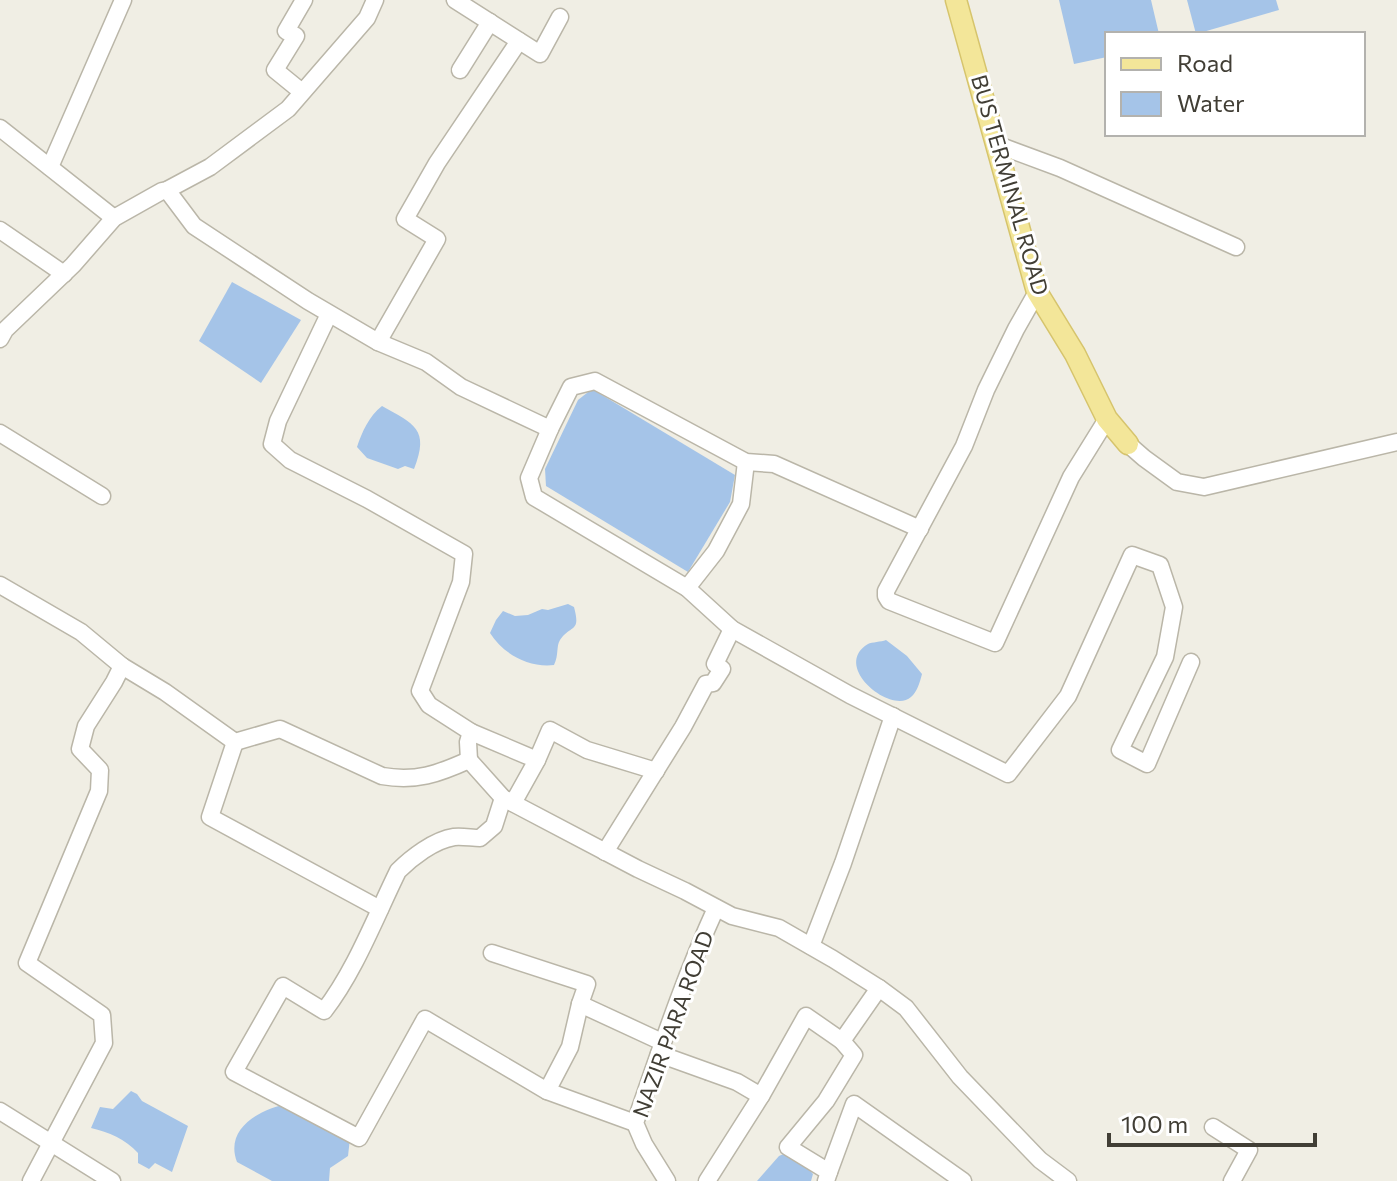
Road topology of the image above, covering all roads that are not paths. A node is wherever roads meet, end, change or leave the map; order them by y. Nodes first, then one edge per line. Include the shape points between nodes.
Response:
1 (123, 0) edge
2 (304, 0) edge
3 (375, 0) edge
4 (455, 0) edge
5 (956, 0) edge
6 (560, 17) dead end
7 (490, 22) junction
8 (519, 41) junction
9 (460, 70) dead end
10 (302, 92) junction
11 (0, 129) edge
12 (998, 145) junction
13 (50, 167) junction
14 (167, 190) junction
15 (114, 218) junction
16 (0, 230) edge
17 (1236, 247) dead end
18 (64, 274) junction
19 (1037, 292) junction
20 (329, 314) junction
21 (0, 339) edge
22 (378, 342) junction
23 (1107, 419) junction
24 (550, 429) junction
25 (0, 433) edge
26 (1397, 442) edge
27 (1128, 444) joint
28 (746, 462) junction
29 (102, 496) dead end
30 (920, 529) junction
31 (0, 585) edge
32 (687, 588) junction
33 (732, 629) junction
34 (1191, 662) dead end
35 (122, 666) junction
36 (893, 716) junction
37 (471, 732) junction
38 (235, 742) junction
39 (469, 760) junction
40 (537, 760) junction
41 (656, 771) junction
42 (508, 801) junction
43 (605, 852) junction
44 (716, 908) junction
45 (380, 909) junction
46 (811, 946) junction
47 (492, 953) dead end
48 (879, 988) junction
49 (580, 1004) junction
50 (842, 1041) junction
51 (660, 1048) junction
52 (547, 1091) junction
53 (761, 1096) junction
54 (0, 1111) edge
55 (635, 1123) junction
56 (1213, 1127) dead end
57 (51, 1142) junction
58 (828, 1177) edge
59 (31, 1181) edge
60 (112, 1181) edge
61 (667, 1181) edge
62 (707, 1181) edge
63 (963, 1181) edge
64 (1068, 1181) edge
65 (1232, 1181) edge

1 - 13 street
2 - 10 street via 286,31 296,36 275,70
3 - 10 street via 367,18
4 - 7 street
5 - 12 main road, BUS TERMINAL ROAD
6 - 8 street via 540,54
7 - 8 street
7 - 9 street
8 - 22 street via 405,219 437,239
10 - 14 street via 288,109 210,167
11 - 13 street
12 - 17 street
12 - 19 main road, BUS TERMINAL ROAD
13 - 15 street
14 - 15 street
14 - 20 street via 194,226
15 - 18 street
16 - 18 street
18 - 21 street
19 - 23 main road, BUS TERMINAL ROAD
19 - 30 street
20 - 22 street
20 - 37 street via 272,444 290,460 464,554 461,582 420,691 429,705
22 - 24 street
23 - 27 main road, BUS TERMINAL ROAD
23 - 30 street via 1071,477 995,643 889,601 886,591
24 - 28 street via 571,387 595,381
24 - 32 street via 529,478 534,497
25 - 29 street
26 - 27 street via 1204,487 1177,482
28 - 30 street via 774,464
28 - 32 street via 741,504 716,551
31 - 35 street via 81,632
32 - 33 street
33 - 36 street
33 - 41 street via 715,664 722,669 713,683 706,684
34 - 36 street via 1147,764 1120,750 1165,657 1174,607 1160,565 1132,555 1068,696 1008,774
35 - 38 street
35 - 57 street via 86,726 80,749 100,770 99,791 27,963 102,1015 104,1043
36 - 46 street
37 - 39 street
37 - 40 street
38 - 39 street via 280,729 398,779 424,777
38 - 45 street via 210,817
39 - 42 street
40 - 41 street via 550,730 587,750
40 - 42 street
41 - 43 street
42 - 43 street
42 - 45 street via 480,838 452,837 408,861
43 - 44 street
44 - 46 street via 779,928
44 - 51 street, NAZIR PARA ROAD
45 - 52 street via 338,994 324,1011 283,986 234,1072 359,1138 425,1019
46 - 48 street
47 - 49 street via 587,984
48 - 50 street
48 - 64 street via 906,1008 960,1077 1040,1160
49 - 51 street
49 - 52 street via 570,1047
50 - 53 street via 806,1016
50 - 58 street via 854,1055 826,1101 788,1147
51 - 53 street
51 - 55 street, NAZIR PARA ROAD
52 - 55 street
53 - 62 street
54 - 57 street
55 - 61 street, NAZIR PARA ROAD
56 - 65 street via 1249,1150
57 - 59 street
57 - 60 street
58 - 63 street via 854,1104

